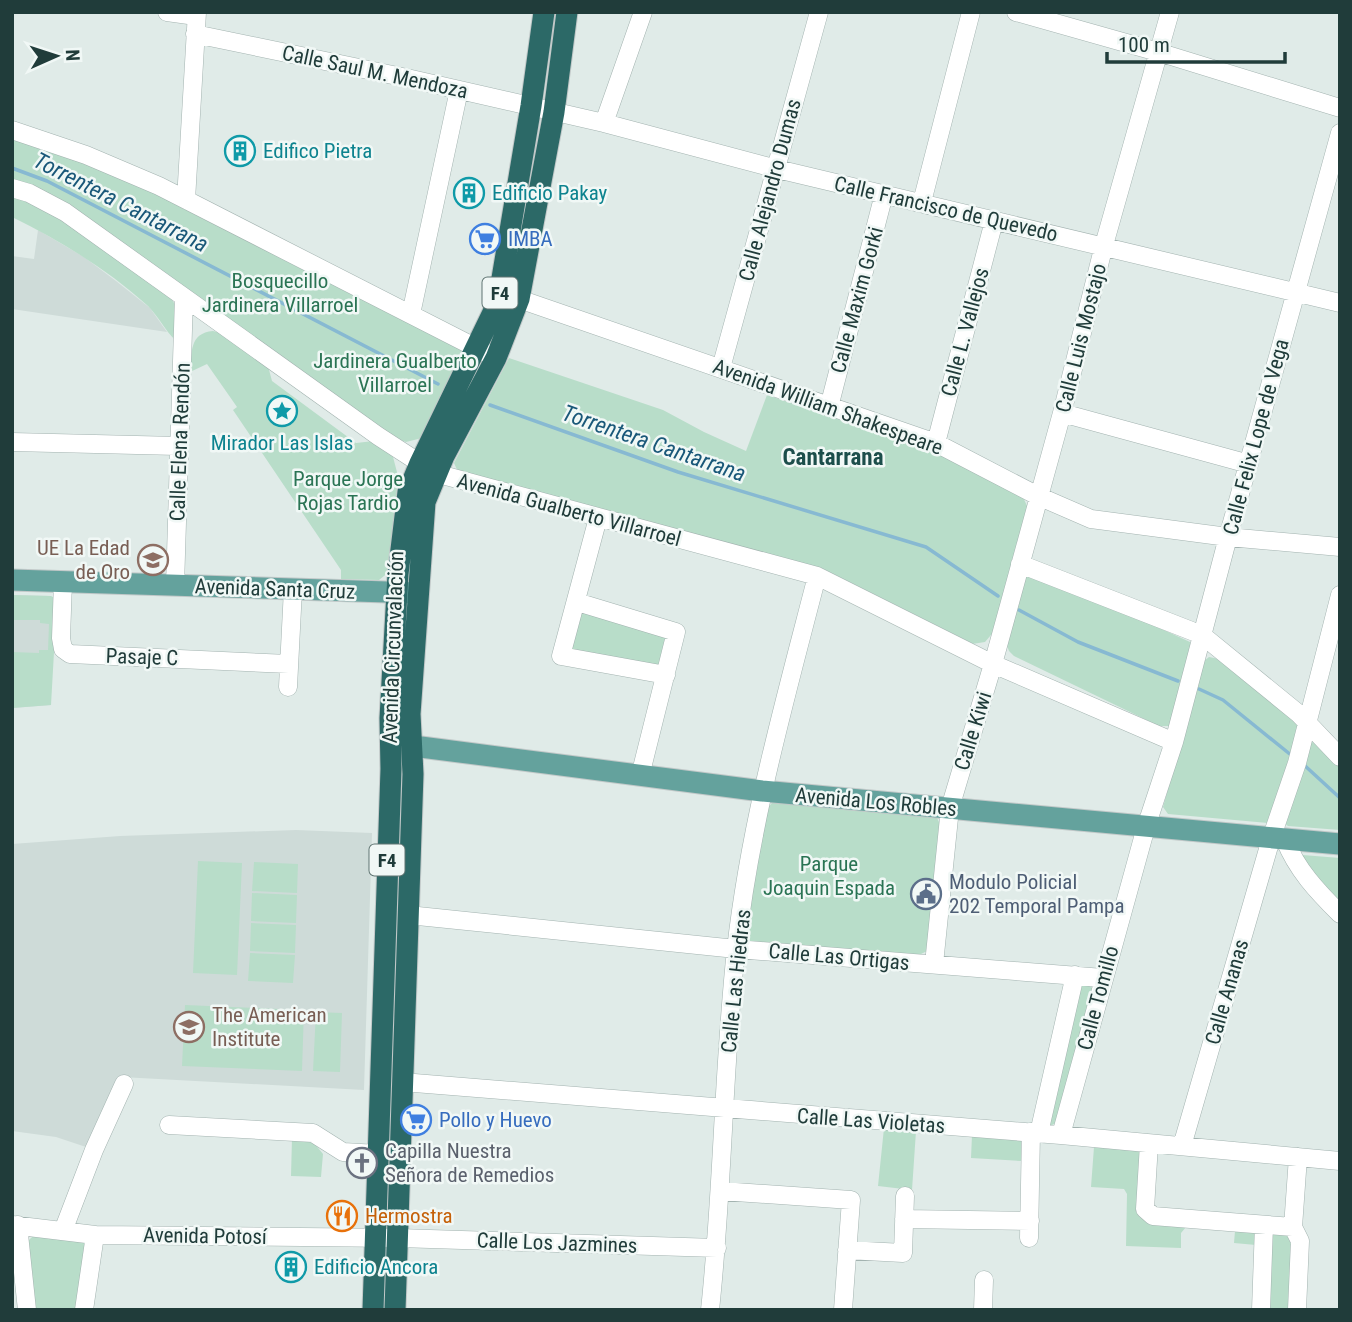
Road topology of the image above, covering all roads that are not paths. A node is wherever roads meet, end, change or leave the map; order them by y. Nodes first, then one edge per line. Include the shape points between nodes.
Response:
1 (167, 12) edge
2 (544, 12) edge
3 (567, 12) edge
4 (643, 12) edge
5 (819, 12) edge
6 (971, 12) edge
7 (1016, 12) edge
8 (1170, 12) edge
9 (196, 20) edge
10 (1158, 52) junction
11 (459, 90) junction
12 (531, 106) junction
13 (1340, 108) edge
14 (554, 112) junction
15 (604, 123) junction
16 (12, 130) edge
17 (1340, 133) edge
18 (777, 169) junction
19 (12, 188) edge
20 (884, 194) junction
21 (186, 200) junction
22 (922, 202) junction
23 (994, 221) junction
24 (1104, 246) junction
25 (1296, 292) junction
26 (184, 297) junction
27 (519, 299) junction
28 (1340, 303) edge
29 (411, 314) junction
30 (486, 353) junction
31 (721, 368) junction
32 (829, 407) junction
33 (1062, 413) junction
34 (12, 442) edge
35 (936, 443) junction
36 (178, 446) junction
37 (1249, 464) junction
38 (427, 468) junction
39 (1038, 496) junction
40 (598, 518) junction
41 (1228, 537) junction
42 (1340, 547) edge
43 (1020, 564) junction
44 (817, 576) junction
45 (12, 580) edge
46 (63, 582) junction
47 (175, 586) junction
48 (293, 589) junction
49 (407, 593) junction
50 (1340, 595) edge
51 (577, 602) junction
52 (1202, 635) junction
53 (289, 664) junction
54 (993, 664) junction
55 (666, 674) junction
56 (288, 687) dead end
57 (1308, 724) junction
58 (1174, 742) junction
59 (413, 746) junction
60 (1340, 757) edge
61 (640, 776) junction
62 (762, 791) junction
63 (950, 808) junction
64 (1146, 827) junction
65 (1278, 839) junction
66 (1340, 844) edge
67 (1340, 914) edge
68 (408, 915) junction
69 (736, 948) junction
70 (934, 964) junction
71 (1075, 975) junction
72 (1103, 978) junction
73 (402, 1082) junction
74 (124, 1084) dead end
75 (724, 1109) junction
76 (169, 1125) dead end
77 (1035, 1133) junction
78 (1061, 1135) junction
79 (1149, 1144) junction
80 (1182, 1146) junction
81 (378, 1154) junction
82 (1298, 1157) junction
83 (1340, 1161) edge
84 (721, 1191) junction
85 (905, 1196) dead end
86 (904, 1219) junction
87 (15, 1225) edge
88 (1264, 1225) junction
89 (1293, 1227) junction
90 (63, 1231) junction
91 (95, 1235) junction
92 (375, 1238) junction
93 (398, 1238) junction
94 (717, 1248) junction
95 (848, 1250) junction
96 (984, 1280) dead end
97 (27, 1310) edge
98 (84, 1310) edge
99 (373, 1310) edge
100 (395, 1310) edge
101 (710, 1310) edge
102 (843, 1310) edge
103 (983, 1310) edge
104 (1261, 1310) edge
105 (1297, 1310) edge

1 - 9 street, Calle Saul M. Mendoza
2 - 12 highway, Avenida Circunvalación / F4
3 - 14 highway, Avenida Circunvalación / F4
4 - 15 street
5 - 18 street, Calle Alejandro Dumas
6 - 22 street
7 - 10 street
8 - 10 street, Calle Luis Mostajo
9 - 11 street, Calle Saul M. Mendoza
9 - 21 street
10 - 13 street
10 - 24 street, Calle Luis Mostajo
11 - 12 street, Calle Saul M. Mendoza
11 - 29 street
12 - 14 street, Calle Saul M. Mendoza
12 - 30 highway, Avenida Circunvalación / F4
14 - 15 street, Calle Francisco de Quevedo
14 - 27 highway, Avenida Circunvalación / F4
15 - 18 street, Calle Francisco de Quevedo
16 - 21 street via 86,155
17 - 25 street, Calle Felix Lope de Vega
18 - 20 street, Calle Francisco de Quevedo
18 - 31 street, Calle Alejandro Dumas
19 - 26 street, Avenida Gualberto Villarroel via 65,212
20 - 22 street, Calle Francisco de Quevedo
20 - 32 street, Calle Maxim Gorki
21 - 29 street
22 - 23 street, Calle Francisco de Quevedo
23 - 24 street, Calle Francisco de Quevedo
23 - 35 street, Calle L. Vallejos
24 - 25 street, Calle Francisco de Quevedo
24 - 33 street, Calle Luis Mostajo
25 - 28 street, Calle Francisco de Quevedo
25 - 37 street, Calle Felix Lope de Vega
26 - 36 street, Calle Elena Rendón
26 - 38 street, Avenida Gualberto Villarroel
27 - 30 highway, Avenida Circunvalación / F4
27 - 31 street, Avenida William Shakespeare
29 - 30 street
30 - 38 highway, Avenida Circunvalación / F4
31 - 32 street, Avenida William Shakespeare
32 - 35 street, Avenida William Shakespeare
33 - 37 street
33 - 39 street, Calle Luis Mostajo
34 - 36 street
35 - 39 street, Avenida William Shakespeare
36 - 47 street, Calle Elena Rendón
37 - 41 street, Calle Felix Lope de Vega
38 - 40 street, Avenida Gualberto Villarroel
38 - 49 highway, Avenida Circunvalación / F4
39 - 41 street, Avenida William Shakespeare via 1091,519
39 - 43 street, Calle Luis Mostajo
40 - 44 street, Avenida Gualberto Villarroel
40 - 51 street
41 - 42 street, Avenida William Shakespeare
41 - 52 street, Calle Felix Lope de Vega
43 - 52 street
43 - 54 street, Calle Luis Mostajo
44 - 54 street, Avenida Gualberto Villarroel
44 - 62 street, Calle Las Hiedras
45 - 46 main road, Avenida Santa Cruz
46 - 47 main road, Avenida Santa Cruz
46 - 53 street, Pasaje C via 61,638 63,649 70,654
47 - 48 main road, Avenida Santa Cruz
48 - 49 main road, Avenida Santa Cruz
48 - 53 street
49 - 59 highway, Avenida Circunvalación / F4
49 - 81 highway, Avenida Circunvalación / F4 via 390,718
50 - 57 street, Calle Ananas
51 - 55 street via 676,632
51 - 55 street via 561,656
52 - 57 street
52 - 58 street, Calle Felix Lope de Vega
53 - 56 street
54 - 58 street, Avenida Gualberto Villarroel
54 - 63 street, Calle Kiwi
55 - 61 street
57 - 60 street
57 - 65 street, Calle Ananas
58 - 64 street, Calle Tomillo
59 - 61 main road, Avenida Los Robles
59 - 68 highway, Avenida Circunvalación / F4
61 - 62 main road, Avenida Los Robles
62 - 63 main road, Avenida Los Robles
62 - 69 street, Calle Las Hiedras
63 - 64 main road, Avenida Los Robles
63 - 70 street, Calle Kiwi
64 - 65 main road, Avenida Los Robles
64 - 72 street, Calle Tomillo
65 - 66 main road, Avenida Los Robles
65 - 67 street via 1311,885
65 - 80 street, Calle Ananas
68 - 69 street, Calle Las Ortigas
68 - 73 highway, Avenida Circunvalación / F4
69 - 70 street, Calle Las Ortigas
69 - 75 street, Calle Las Hiedras
70 - 71 street, Calle Las Ortigas
71 - 72 street, Calle Las Ortigas
71 - 77 street, Calle Tomillo
72 - 78 street, Calle Tomillo
73 - 75 street, Calle Las Violetas
73 - 93 highway, Avenida Circunvalación / F4
74 - 90 street
75 - 77 street, Calle Las Violetas
75 - 84 street, Calle Las Hiedras
76 - 81 street via 313,1132 343,1152
77 - 78 street, Calle Las Violetas
77 - 86 street, Calle Tomillo via 1030,1230
78 - 79 street, Calle Las Violetas
79 - 80 street, Calle Las Violetas
79 - 88 street via 1144,1209 1153,1216
80 - 82 street, Calle Las Violetas
81 - 92 highway, Avenida Circunvalación / F4
82 - 83 street, Calle Las Violetas
82 - 89 street
84 - 94 street, Calle Las Hiedras
84 - 95 street via 851,1200
85 - 86 street
86 - 95 street via 903,1252
87 - 90 street, Avenida Potosí
87 - 97 street
88 - 89 street
88 - 104 street
89 - 105 street via 1300,1241
90 - 91 street, Avenida Potosí
91 - 92 street, Avenida Potosí
91 - 98 street
92 - 93 street, Avenida Potosí
92 - 99 highway, Avenida Circunvalación / F4
93 - 94 street, Calle Los Jazmines
93 - 100 highway, Avenida Circunvalación / F4
94 - 101 street, Calle Las Hiedras
95 - 102 street
96 - 103 street

